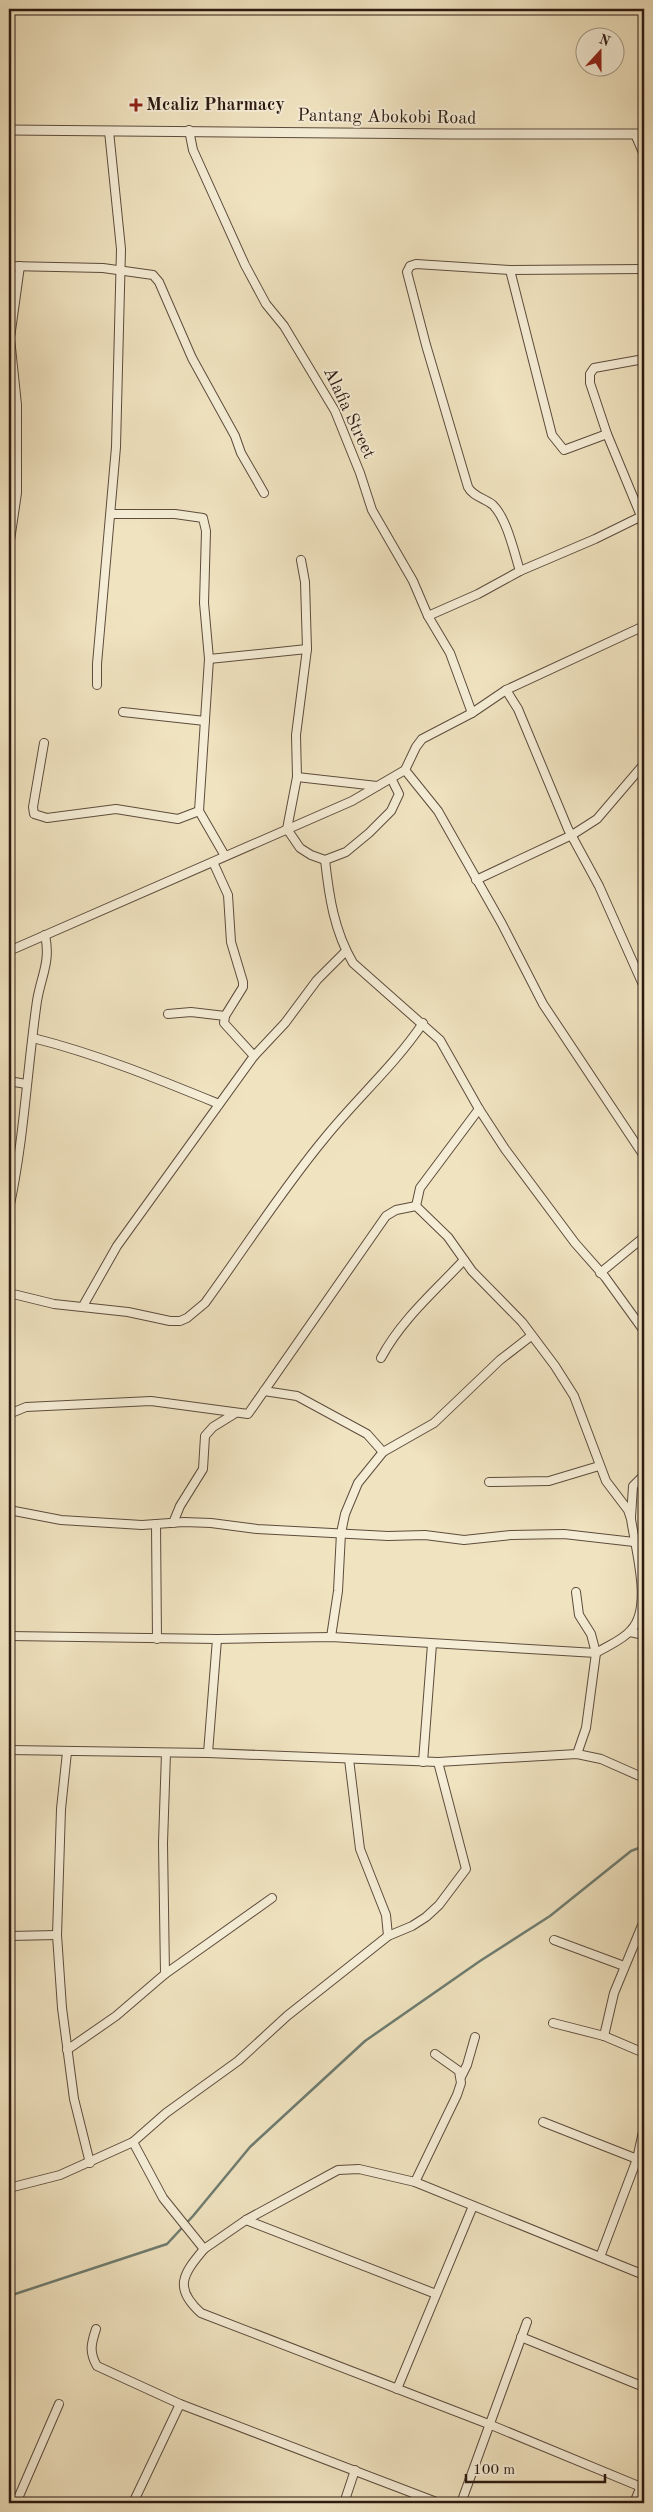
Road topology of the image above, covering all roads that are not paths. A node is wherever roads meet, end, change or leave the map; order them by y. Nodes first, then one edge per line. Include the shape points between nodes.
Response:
1 (9, 130) edge
2 (109, 130) junction
3 (189, 130) junction
4 (640, 134) edge
5 (644, 155) edge
6 (9, 266) edge
7 (20, 266) junction
8 (644, 269) edge
9 (119, 270) junction
10 (510, 270) junction
11 (644, 359) edge
12 (607, 434) junction
13 (264, 493) dead end
14 (111, 514) junction
15 (643, 516) edge
16 (9, 547) edge
17 (301, 560) dead end
18 (520, 570) junction
19 (428, 616) junction
20 (644, 626) edge
21 (307, 650) junction
22 (210, 659) junction
23 (97, 686) dead end
24 (506, 690) junction
25 (123, 712) dead end
26 (472, 714) junction
27 (205, 721) junction
28 (44, 743) dead end
29 (644, 764) edge
30 (405, 770) junction
31 (297, 777) junction
32 (392, 780) junction
33 (377, 786) junction
34 (199, 812) junction
35 (287, 829) junction
36 (572, 835) junction
37 (225, 856) junction
38 (325, 860) junction
39 (213, 862) junction
40 (476, 880) junction
41 (45, 935) junction
42 (9, 951) edge
43 (346, 951) junction
44 (644, 986) edge
45 (168, 1014) dead end
46 (225, 1016) junction
47 (422, 1023) junction
48 (33, 1038) junction
49 (254, 1056) junction
50 (9, 1081) edge
51 (26, 1084) junction
52 (219, 1104) junction
53 (479, 1109) junction
54 (644, 1156) edge
55 (11, 1191) edge
56 (416, 1206) junction
57 (9, 1209) edge
58 (644, 1237) edge
59 (464, 1260) junction
60 (600, 1273) junction
61 (9, 1293) edge
62 (83, 1306) junction
63 (644, 1331) edge
64 (532, 1336) junction
65 (381, 1358) dead end
66 (264, 1391) junction
67 (9, 1414) edge
68 (234, 1414) junction
69 (383, 1452) junction
70 (599, 1466) junction
71 (644, 1475) edge
72 (489, 1482) dead end
73 (9, 1510) edge
74 (630, 1518) junction
75 (173, 1523) junction
76 (156, 1524) junction
77 (342, 1533) junction
78 (634, 1542) junction
79 (576, 1592) dead end
80 (630, 1632) junction
81 (644, 1635) edge
82 (9, 1636) edge
83 (330, 1637) junction
84 (157, 1639) junction
85 (217, 1639) junction
86 (432, 1644) junction
87 (596, 1653) junction
88 (9, 1750) edge
89 (67, 1752) junction
90 (166, 1753) junction
91 (208, 1753) junction
92 (577, 1754) junction
93 (349, 1759) junction
94 (423, 1762) junction
95 (438, 1762) junction
96 (644, 1778) edge
97 (272, 1898) dead end
98 (643, 1924) dead end
99 (57, 1935) junction
100 (9, 1936) edge
101 (388, 1936) junction
102 (554, 1940) dead end
103 (624, 1966) junction
104 (165, 1974) junction
105 (553, 2023) dead end
106 (604, 2036) junction
107 (475, 2037) dead end
108 (67, 2050) junction
109 (644, 2053) edge
110 (434, 2054) dead end
111 (461, 2076) junction
112 (543, 2122) dead end
113 (644, 2127) edge
114 (133, 2142) junction
115 (637, 2159) junction
116 (90, 2163) junction
117 (415, 2182) junction
118 (9, 2188) edge
119 (473, 2206) junction
120 (246, 2220) junction
121 (204, 2249) junction
122 (600, 2257) junction
123 (644, 2275) edge
124 (436, 2294) junction
125 (527, 2322) dead end
126 (96, 2329) dead end
127 (521, 2336) junction
128 (644, 2387) edge
129 (397, 2389) junction
130 (58, 2404) dead end
131 (180, 2404) junction
132 (491, 2425) junction
133 (355, 2470) junction
134 (643, 2483) edge
135 (16, 2503) edge
136 (133, 2503) edge
137 (344, 2503) edge
138 (439, 2503) edge
139 (461, 2503) edge
140 (634, 2503) edge

1 - 2 street, Pantang Abokobi Road
2 - 3 street, Pantang Abokobi Road
2 - 9 street via 120,242
3 - 4 street, Pantang Abokobi Road
3 - 19 street, Alafia Street via 194,150 245,264 266,304 284,326 324,390 350,447 372,510 413,581
4 - 5 street
6 - 7 street
7 - 9 street
7 - 16 street via 10,338 17,405 17,493
8 - 10 street
9 - 13 street via 150,274 156,278 192,358
9 - 14 street via 116,447
10 - 12 street via 552,435 564,450
10 - 18 street via 416,264 407,272 468,487 496,510
11 - 12 street via 594,368 590,374
12 - 15 street
14 - 22 street via 175,514 203,518 206,531 204,603
14 - 23 street
15 - 18 street
17 - 21 street via 305,582
18 - 19 street via 478,594
19 - 26 street, Alafia Street via 456,665
20 - 24 street
21 - 22 street
21 - 31 street via 296,736
22 - 27 street
24 - 26 street
24 - 36 street via 518,709
25 - 27 street
26 - 30 street via 422,739
27 - 34 street
28 - 34 street via 33,807 38,817 116,809 178,818
29 - 36 street via 598,819
30 - 32 street
30 - 40 street via 438,811
31 - 33 street
31 - 35 street
32 - 33 street
32 - 38 street via 399,794 391,811 346,852
33 - 35 street
34 - 37 street
35 - 37 street
35 - 38 street via 300,848
36 - 40 street
36 - 44 street
37 - 39 street
38 - 43 street via 331,905
39 - 41 street
39 - 46 street via 228,895 231,942 244,982
40 - 54 street via 543,1004
41 - 42 street
41 - 48 street via 48,958 37,1000
43 - 47 street via 359,969
43 - 49 street
45 - 46 street via 191,1012
46 - 49 street via 224,1023
47 - 53 street via 440,1040
47 - 62 street via 388,1070 335,1126 292,1179 254,1236 196,1312 180,1321 170,1321
48 - 51 street
48 - 52 street via 89,1053
49 - 52 street
50 - 51 street
51 - 55 street
52 - 62 street via 117,1246
53 - 56 street via 420,1188
53 - 60 street via 505,1149
55 - 57 street
56 - 59 street via 448,1237
56 - 66 street via 396,1210 386,1216
58 - 60 street
59 - 64 street
59 - 65 street via 402,1325
60 - 63 street
61 - 62 street via 54,1304
64 - 69 street via 500,1360 434,1423
64 - 70 street via 574,1396
66 - 68 street via 248,1414
66 - 69 street via 297,1396 367,1434
67 - 68 street via 26,1407 151,1401
68 - 75 street via 213,1426 205,1436 203,1469
69 - 77 street via 358,1483 345,1514
70 - 72 street via 549,1481
70 - 74 street
71 - 74 street via 632,1486
73 - 76 street via 61,1520
74 - 78 street
75 - 76 street
75 - 77 street
76 - 84 street
77 - 78 street via 425,1535 464,1540 564,1534
77 - 83 street via 338,1591
78 - 80 street via 642,1600 638,1622
79 - 87 street via 579,1615 591,1634
80 - 81 street
80 - 87 street
82 - 84 street
83 - 85 street
83 - 86 street
84 - 85 street
85 - 91 street
86 - 87 street
86 - 94 street
87 - 92 street via 586,1728
88 - 89 street
89 - 90 street
89 - 99 street via 61,1809
90 - 91 street
90 - 104 street via 163,1844
91 - 93 street
92 - 95 street
92 - 96 street via 601,1759
93 - 94 street
93 - 101 street via 360,1849 386,1915
94 - 95 street
95 - 101 street via 466,1868 440,1905 412,1926
97 - 104 street
98 - 103 street
99 - 100 street
99 - 108 street
101 - 114 street via 287,2016 238,2061 166,2113
102 - 103 street
103 - 106 street
104 - 108 street via 116,2016
105 - 106 street
106 - 109 street
107 - 111 street
108 - 116 street via 77,2114
110 - 111 street
111 - 117 street via 457,2096
112 - 115 street
113 - 115 street
114 - 116 street
114 - 121 street via 163,2198
115 - 122 street
116 - 118 street via 60,2175
117 - 119 street
117 - 120 street via 359,2169 338,2170
119 - 122 street
119 - 124 street
120 - 121 street
120 - 124 street
121 - 129 street via 183,2278 183,2290 201,2313
122 - 123 street
124 - 129 street
125 - 127 street
126 - 131 street via 91,2356 97,2366
127 - 128 street
127 - 132 street
129 - 132 street
130 - 135 street
131 - 133 street
131 - 136 street
132 - 134 street
132 - 139 street
133 - 137 street
133 - 138 street
134 - 140 street

